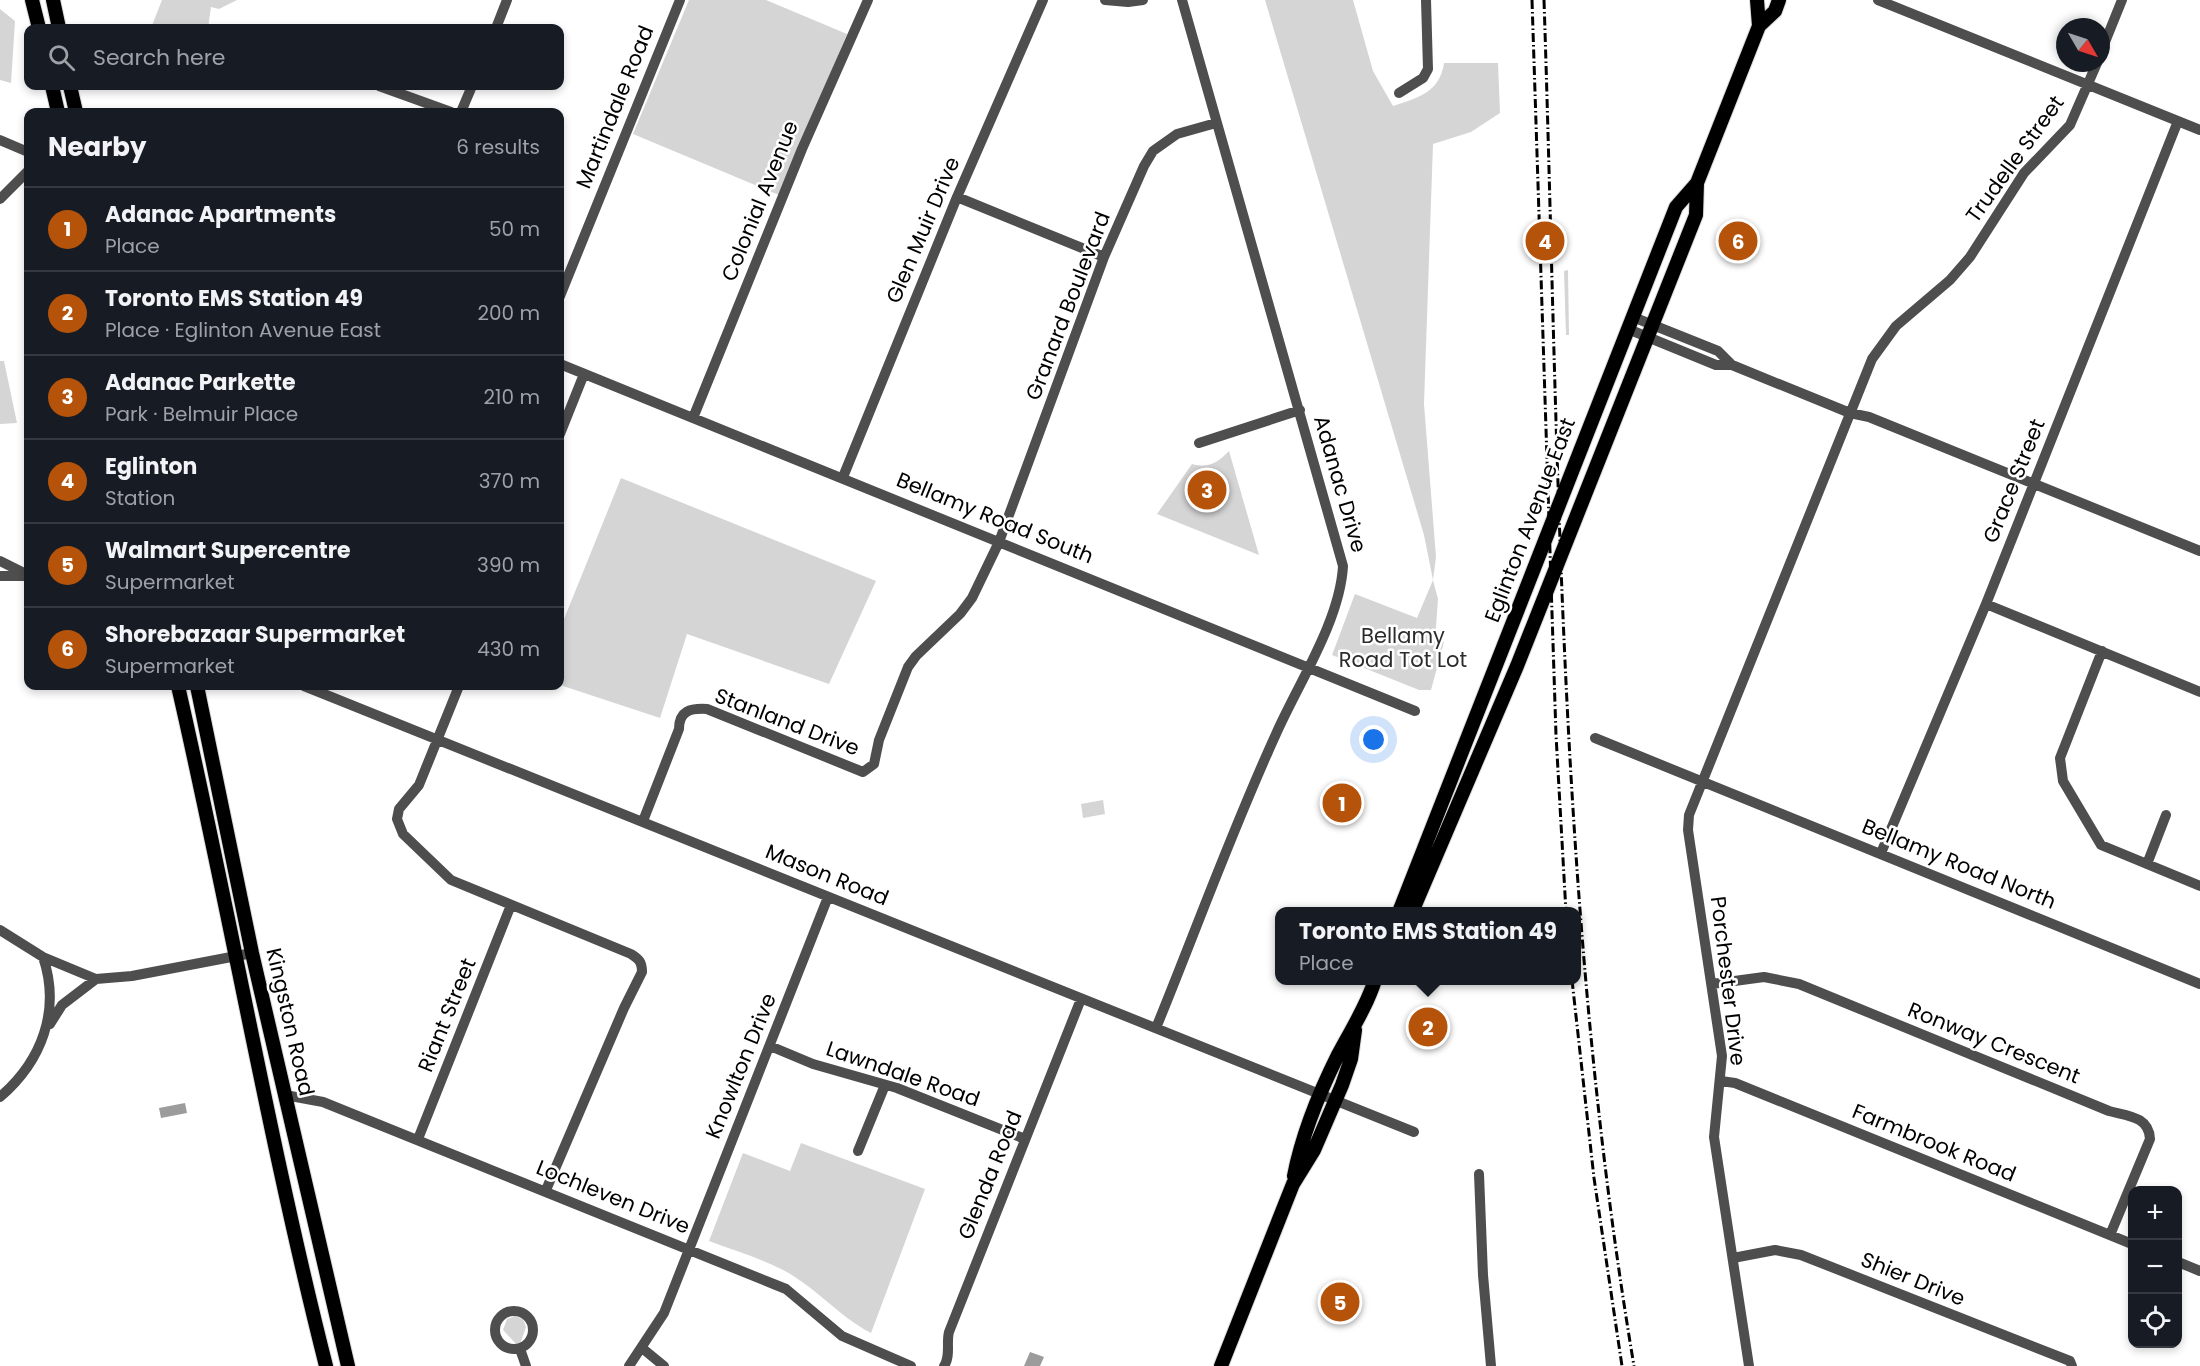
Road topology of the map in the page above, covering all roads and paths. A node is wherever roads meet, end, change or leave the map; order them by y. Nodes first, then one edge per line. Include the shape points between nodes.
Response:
1 (32, 0) edge
2 (53, 0) edge
3 (507, 0) edge
4 (680, 0) edge
5 (868, 0) edge
6 (1043, 0) edge
7 (1105, 0) edge
8 (1143, 0) edge
9 (1182, 0) edge
10 (1426, 0) edge
11 (1757, 0) edge
12 (1779, 0) edge
13 (1878, 0) edge
14 (2122, 0) edge
15 (38, 24) edge
16 (58, 24) edge
17 (498, 24) edge
18 (1759, 26) junction
19 (2110, 30) edge
20 (2093, 72) edge
21 (2088, 85) junction
22 (53, 90) edge
23 (71, 90) edge
24 (390, 90) edge
25 (470, 90) edge
26 (1399, 93) dead end
27 (57, 108) edge
28 (75, 108) edge
29 (441, 108) edge
30 (463, 108) edge
31 (2178, 121) junction
32 (1216, 123) junction
33 (2200, 130) edge
34 (0, 140) edge
35 (24, 150) edge
36 (24, 175) edge
37 (1697, 183) junction
38 (957, 197) junction
39 (0, 199) edge
40 (1104, 257) junction
41 (564, 286) edge
42 (1631, 323) junction
43 (1650, 331) junction
44 (564, 366) edge
45 (584, 374) junction
46 (1300, 410) junction
47 (1850, 413) junction
48 (693, 418) junction
49 (564, 424) edge
50 (1199, 443) dead end
51 (843, 477) junction
52 (2034, 483) junction
53 (999, 542) junction
54 (2200, 551) edge
55 (0, 561) edge
56 (24, 574) edge
57 (0, 576) edge
58 (24, 576) edge
59 (1986, 604) junction
60 (2102, 651) junction
61 (1311, 667) junction
62 (179, 690) edge
63 (199, 690) edge
64 (314, 690) edge
65 (457, 690) edge
66 (2200, 692) edge
67 (1414, 711) dead end
68 (1595, 738) dead end
69 (437, 739) junction
70 (1703, 781) junction
71 (2166, 815) dead end
72 (643, 820) junction
73 (1881, 853) junction
74 (2147, 864) junction
75 (2200, 886) edge
76 (828, 897) junction
77 (225, 903) junction
78 (511, 905) junction
79 (244, 907) junction
80 (1401, 907) edge
81 (1414, 907) edge
82 (0, 930) edge
83 (252, 953) junction
84 (234, 956) junction
85 (43, 957) junction
86 (96, 979) junction
87 (1712, 984) junction
88 (2200, 984) edge
89 (1374, 985) edge
90 (1081, 999) junction
91 (47, 1028) junction
92 (1156, 1028) junction
93 (1355, 1030) junction
94 (770, 1046) junction
95 (1721, 1081) junction
96 (885, 1085) junction
97 (285, 1095) junction
98 (1321, 1095) junction
99 (0, 1096) edge
100 (1336, 1102) junction
101 (1414, 1132) dead end
102 (1025, 1138) junction
103 (418, 1139) junction
104 (858, 1151) dead end
105 (1479, 1174) dead end
106 (1293, 1184) junction
107 (546, 1190) junction
108 (2110, 1234) junction
109 (2128, 1242) edge
110 (690, 1250) junction
111 (1733, 1258) junction
112 (2182, 1264) edge
113 (2200, 1271) edge
114 (642, 1348) junction
115 (520, 1349) dead end
116 (326, 1366) edge
117 (348, 1366) edge
118 (526, 1366) edge
119 (629, 1366) edge
120 (664, 1366) edge
121 (911, 1366) edge
122 (944, 1366) edge
123 (1221, 1366) edge
124 (1491, 1366) edge
125 (1749, 1366) edge
126 (2072, 1366) edge

1 - 15 main road
2 - 16 main road
3 - 17 street
4 - 41 street, Martindale Road
5 - 48 street, Colonial Avenue via 802,149
6 - 38 street, Glen Muir Drive
7 - 8 street
9 - 32 street, Adanac Drive
10 - 26 street via 1428,69 1423,78
11 - 18 main road, Eglinton Avenue East
12 - 18 main road, Eglinton Avenue East
13 - 21 street
14 - 19 street
18 - 37 main road, Eglinton Avenue East
20 - 21 street, Trudelle Street
21 - 31 street
21 - 47 street, Trudelle Street via 2070,125 2024,173 1970,257 1884,339
22 - 27 main road
23 - 28 main road
24 - 29 street
25 - 30 street
31 - 33 street
31 - 52 street, Grace Street
32 - 40 street, Granard Boulevard via 1177,134 1153,151
32 - 46 street, Adanac Drive
34 - 35 street
36 - 39 street
37 - 42 main road, Eglinton Avenue East via 1676,207
37 - 43 main road, Eglinton Avenue East via 1696,215
38 - 40 street
38 - 51 street, Glen Muir Drive
40 - 53 street, Granard Boulevard
42 - 43 street
42 - 80 main road, Eglinton Avenue East
43 - 47 street via 1716,365 1732,365
43 - 81 main road, Eglinton Avenue East via 1517,666
44 - 45 street, Bellamy Road South
45 - 48 street, Bellamy Road South
45 - 49 street
46 - 50 street
46 - 61 street, Adanac Drive via 1343,566 1338,596
47 - 52 street via 1869,417
47 - 70 street
48 - 51 street, Bellamy Road South
51 - 53 street, Bellamy Road South
52 - 54 street
52 - 59 street, Grace Street
53 - 61 street, Bellamy Road South
53 - 72 street, Stanland Drive via 960,614 908,667 869,769 863,772 851,768 707,709 695,708 683,713 679,720 679,729
55 - 56 street
57 - 58 street
59 - 60 street
59 - 73 street, Grace Street
60 - 66 street
60 - 74 street via 2060,758 2060,773 2101,845
61 - 67 street, Bellamy Road South
61 - 92 street, Adanac Drive via 1276,734
62 - 77 main road, Kingston Road
63 - 79 main road, Kingston Road
64 - 69 street, Mason Road
65 - 69 street
68 - 70 street, Bellamy Road North
69 - 72 street, Mason Road
69 - 78 street via 419,785 399,809 400,829 451,879
70 - 73 street, Bellamy Road North
70 - 87 street, Porchester Drive via 1689,815 1688,830
71 - 74 street
72 - 76 street, Mason Road
73 - 88 street, Bellamy Road North
74 - 75 street
76 - 90 street, Mason Road
76 - 94 street, Knowlton Drive
77 - 79 main road
77 - 84 main road, Kingston Road
78 - 103 street, Riant Street
78 - 107 street via 631,954 642,966
79 - 83 main road, Kingston Road
82 - 85 street
83 - 84 street
83 - 97 main road, Kingston Road
84 - 86 street
84 - 116 main road, Kingston Road
85 - 86 street
85 - 91 street via 51,987
86 - 91 street via 62,1005
87 - 95 street, Porchester Drive via 1722,1056
87 - 108 street, Ronway Crescent via 1757,977 1799,984 2142,1121 2150,1131 2150,1139
89 - 93 main road
90 - 92 street, Mason Road
90 - 102 street, Glenda Road
91 - 99 street via 24,1073
92 - 98 street, Mason Road
93 - 98 main road via 1339,1054
93 - 100 main road via 1351,1059
94 - 96 street, Lawndale Road via 813,1064
94 - 110 street, Knowlton Drive
95 - 108 street, Farmbrook Road via 1735,1083
95 - 111 street, Porchester Drive via 1714,1137
96 - 102 street, Lawndale Road
96 - 104 street
97 - 103 street, Lochleven Drive via 323,1102
97 - 117 main road, Kingston Road
98 - 100 street, Mason Road
98 - 106 main road via 1299,1149
100 - 101 street, Mason Road
100 - 106 main road
102 - 122 street, Glenda Road via 949,1332
103 - 107 street, Lochleven Drive
105 - 124 street via 1482,1275
106 - 123 main road
107 - 110 street, Lochleven Drive
108 - 109 street, Farmbrook Road
110 - 114 street, Knowlton Drive via 664,1312
110 - 121 street, Lochleven Drive via 786,1289 842,1336
111 - 125 street, Porchester Drive
111 - 126 street, Shier Drive via 1775,1250 1801,1255 2021,1344 2063,1356
112 - 113 street
114 - 119 street, Knowlton Drive
114 - 120 street
115 - 118 street

